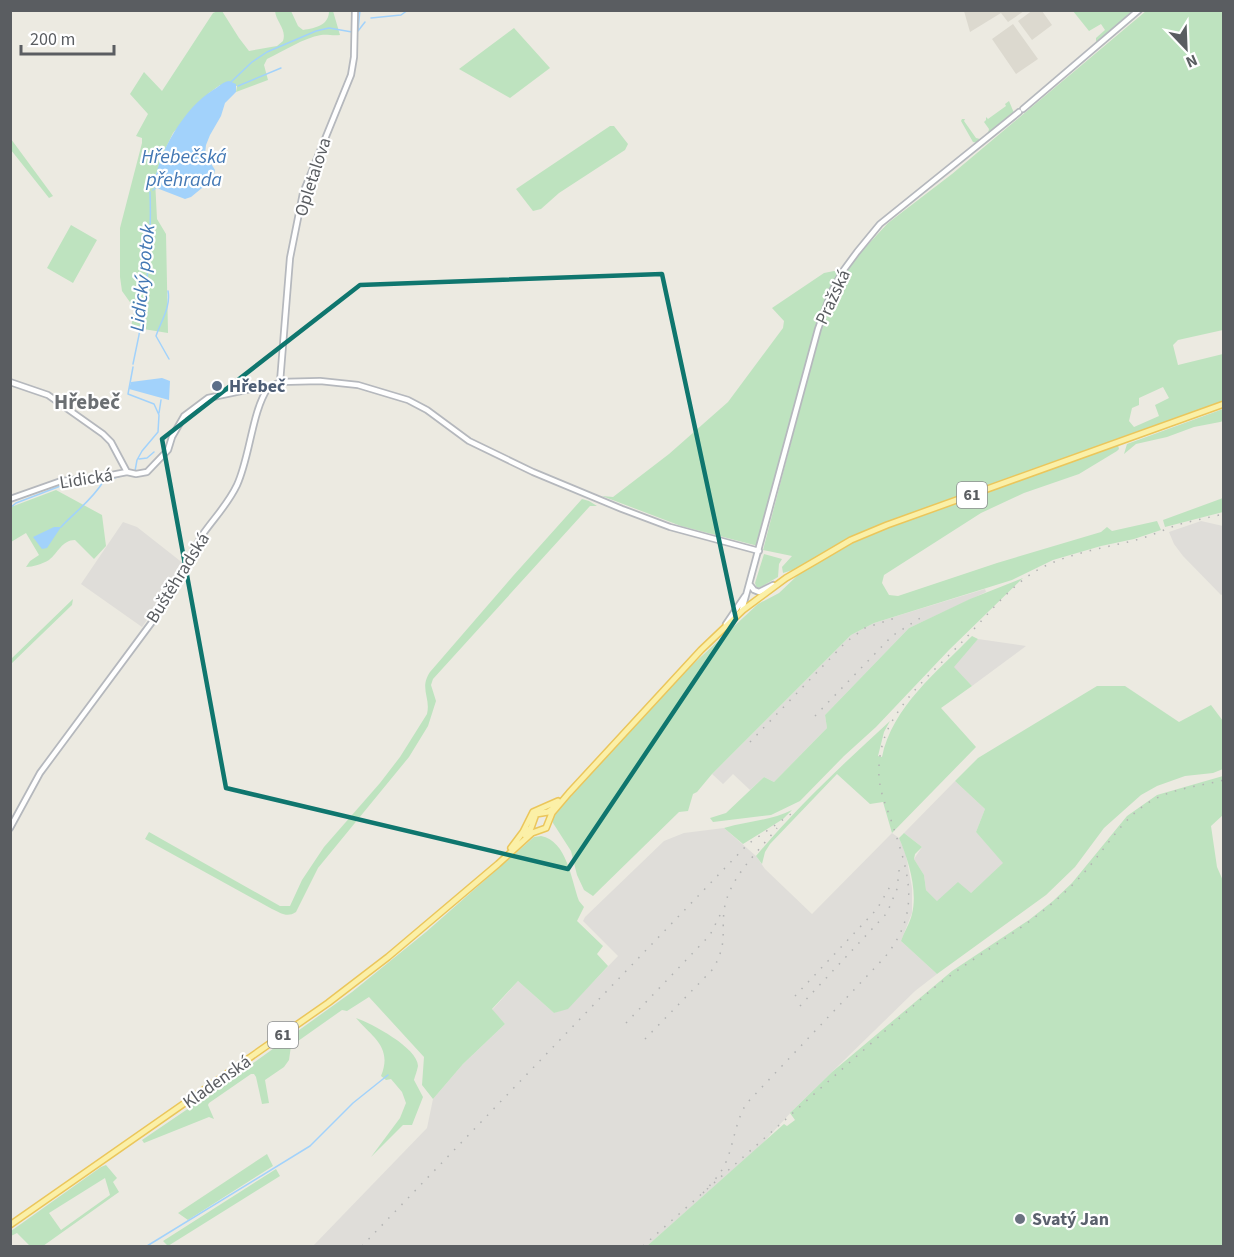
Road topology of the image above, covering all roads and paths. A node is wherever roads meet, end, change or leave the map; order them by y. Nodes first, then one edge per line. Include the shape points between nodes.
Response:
1 (355, 10) edge
2 (1139, 10) edge
3 (10, 382) edge
4 (280, 382) junction
5 (268, 388) junction
6 (1224, 404) edge
7 (127, 472) junction
8 (10, 499) edge
9 (759, 551) junction
10 (798, 571) junction
11 (786, 578) junction
12 (749, 586) junction
13 (761, 597) junction
14 (742, 610) junction
15 (730, 627) junction
16 (714, 636) junction
17 (687, 665) junction
18 (569, 793) junction
19 (543, 813) junction
20 (549, 818) junction
21 (533, 823) junction
22 (10, 828) edge
23 (540, 829) junction
24 (512, 848) junction
25 (473, 885) junction
26 (10, 1225) edge

1 - 4 street, Opletalova via 351,75 303,193 290,258
2 - 9 street, Pražská via 880,224 856,252 831,293 821,319
3 - 7 street via 48,395 111,442
4 - 5 street
4 - 9 street via 358,385 408,400 474,444 592,497 670,526
5 - 7 street via 208,398 184,416 168,450 151,469
5 - 22 street, Buštěhradská via 260,404 244,467 230,498 205,532 152,622 35,781
6 - 10 main road, 61 via 887,525
7 - 8 street, Lidická via 61,481
9 - 12 street, Pražská
10 - 11 main road, 61
10 - 13 main road, 61
11 - 12 street via 761,591
11 - 13 main road, 61
12 - 13 street via 752,594
12 - 14 street
12 - 16 street via 736,612
13 - 14 main road, 61
13 - 15 main road, 61
14 - 15 street
14 - 16 main road, 61
15 - 17 main road, 61
16 - 17 main road, 61
17 - 18 main road, 61
18 - 19 main road, 61
18 - 20 main road, 61
18 - 24 main road, 61 via 532,812
19 - 20 main road
19 - 21 main road, 61 via 536,814
20 - 23 main road, 61 via 548,826
21 - 23 main road
21 - 24 main road, 61
23 - 25 main road, 61
24 - 25 main road, 61
25 - 26 main road, Kladenská / 61 via 328,1003

